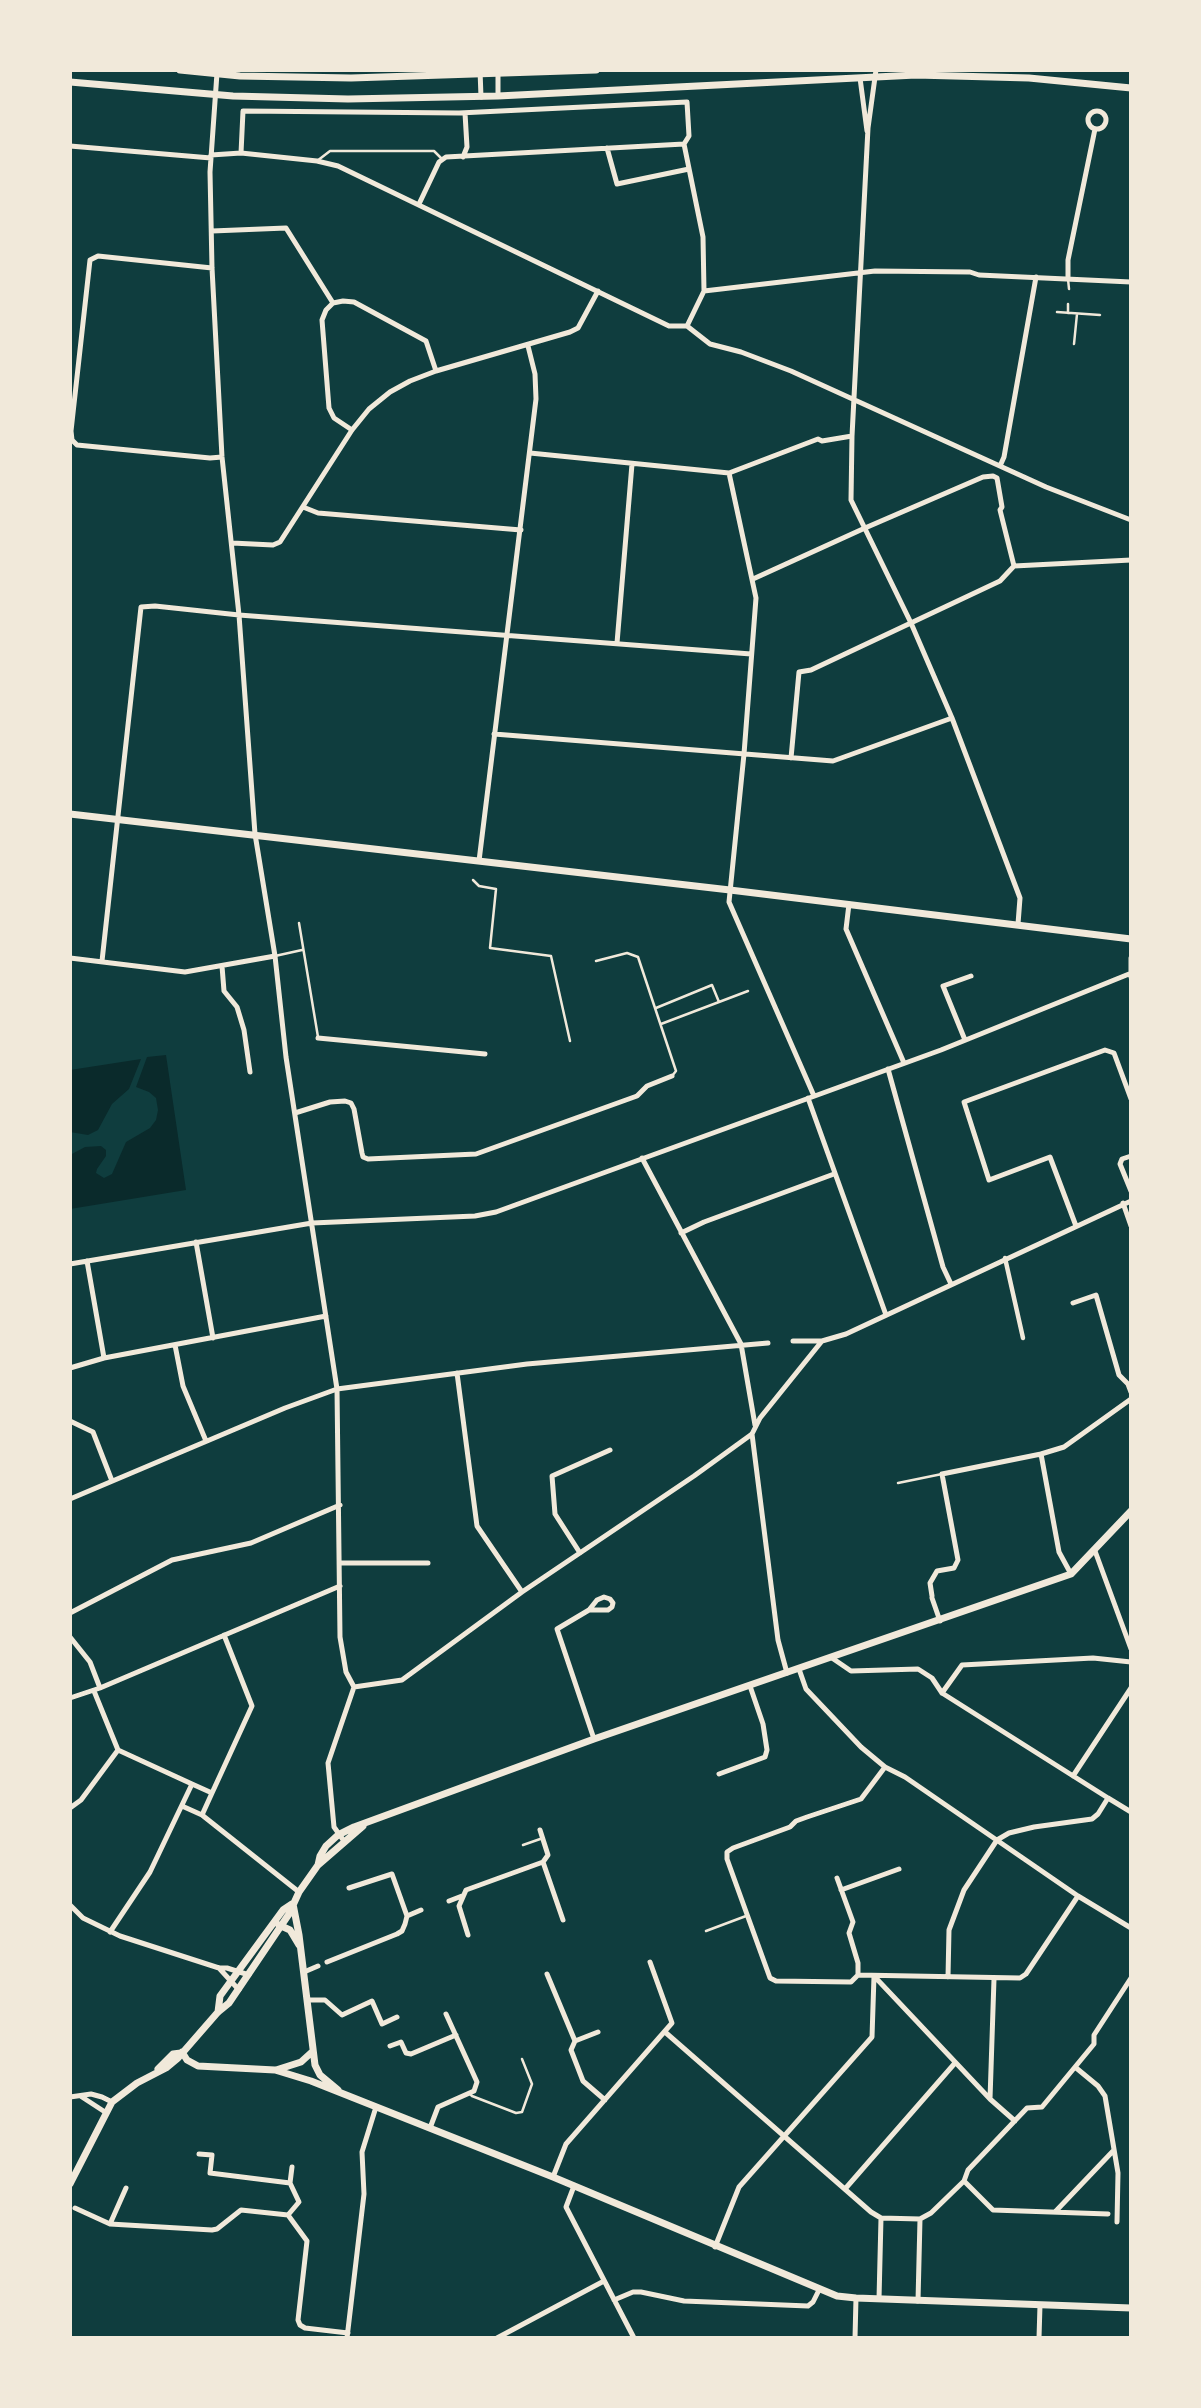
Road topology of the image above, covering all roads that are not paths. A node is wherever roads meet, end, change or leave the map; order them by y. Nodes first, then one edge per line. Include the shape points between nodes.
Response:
1 (180, 70) edge
2 (596, 70) edge
3 (498, 72) edge
4 (480, 73) edge
5 (217, 74) junction
6 (860, 74) edge
7 (875, 74) edge
8 (70, 82) edge
9 (1131, 88) edge
10 (215, 94) junction
11 (498, 96) junction
12 (481, 97) junction
13 (465, 113) junction
14 (1094, 129) dead end
15 (868, 138) junction
16 (684, 144) junction
17 (70, 146) edge
18 (607, 148) junction
19 (241, 153) junction
20 (211, 156) junction
21 (463, 157) junction
22 (442, 159) junction
23 (317, 161) junction
24 (689, 169) junction
25 (419, 204) junction
26 (212, 231) junction
27 (212, 268) junction
28 (861, 273) junction
29 (1036, 277) junction
30 (1068, 279) junction
31 (1131, 282) edge
32 (1069, 289) dead end
33 (598, 291) junction
34 (704, 291) junction
35 (333, 303) junction
36 (1068, 304) dead end
37 (1057, 312) dead end
38 (1068, 313) junction
39 (1077, 314) junction
40 (1100, 315) dead end
41 (687, 326) junction
42 (1074, 344) dead end
43 (528, 346) junction
44 (436, 371) junction
45 (854, 398) junction
46 (352, 430) junction
47 (852, 436) junction
48 (530, 453) junction
49 (222, 457) junction
50 (632, 464) junction
51 (999, 465) junction
52 (729, 473) junction
53 (993, 475) junction
54 (303, 507) junction
55 (1131, 520) edge
56 (865, 528) junction
57 (521, 530) junction
58 (232, 543) junction
59 (1131, 560) edge
60 (1014, 566) junction
61 (753, 579) junction
62 (239, 615) junction
63 (911, 623) junction
64 (507, 635) junction
65 (617, 643) junction
66 (751, 654) junction
67 (952, 718) junction
68 (494, 734) junction
69 (744, 754) junction
70 (792, 758) junction
71 (70, 814) edge
72 (117, 820) junction
73 (255, 834) junction
74 (479, 861) junction
75 (473, 880) dead end
76 (730, 890) junction
77 (849, 904) junction
78 (299, 923) dead end
79 (1018, 924) junction
80 (1131, 939) edge
81 (303, 950) junction
82 (275, 956) junction
83 (70, 958) edge
84 (1131, 958) edge
85 (102, 961) junction
86 (596, 961) dead end
87 (222, 966) junction
88 (971, 975) dead end
89 (1130, 976) edge
90 (748, 991) dead end
91 (719, 1002) junction
92 (656, 1008) junction
93 (661, 1024) junction
94 (318, 1038) joint
95 (965, 1040) junction
96 (570, 1041) dead end
97 (485, 1054) dead end
98 (904, 1063) junction
99 (888, 1069) junction
100 (250, 1072) dead end
101 (672, 1076) joint
102 (1130, 1095) edge
103 (811, 1097) junction
104 (295, 1113) junction
105 (1131, 1156) edge
106 (642, 1158) junction
107 (834, 1174) junction
108 (1131, 1191) edge
109 (1131, 1201) edge
110 (1123, 1203) junction
111 (312, 1223) junction
112 (1076, 1226) junction
113 (1131, 1226) edge
114 (681, 1233) junction
115 (195, 1242) junction
116 (1005, 1258) junction
117 (87, 1261) junction
118 (70, 1264) edge
119 (951, 1284) junction
120 (1073, 1303) dead end
121 (886, 1315) junction
122 (326, 1316) junction
123 (213, 1338) junction
124 (1023, 1338) dead end
125 (822, 1340) junction
126 (793, 1341) dead end
127 (768, 1343) dead end
128 (741, 1344) junction
129 (175, 1345) junction
130 (104, 1359) junction
131 (70, 1368) edge
132 (457, 1373) junction
133 (337, 1389) junction
134 (1131, 1392) edge
135 (1131, 1399) edge
136 (70, 1421) edge
137 (755, 1425) junction
138 (752, 1434) junction
139 (205, 1441) junction
140 (610, 1450) dead end
141 (1041, 1454) junction
142 (942, 1474) junction
143 (112, 1481) junction
144 (898, 1483) dead end
145 (70, 1499) edge
146 (340, 1505) junction
147 (1131, 1511) edge
148 (1095, 1551) junction
149 (580, 1553) junction
150 (340, 1563) junction
151 (428, 1563) dead end
152 (1071, 1574) junction
153 (340, 1586) junction
154 (522, 1592) junction
155 (589, 1610) dead end
156 (70, 1613) edge
157 (940, 1621) junction
158 (224, 1635) junction
159 (70, 1637) edge
160 (1131, 1649) edge
161 (832, 1658) junction
162 (1131, 1662) edge
163 (799, 1669) junction
164 (788, 1673) junction
165 (354, 1686) junction
166 (751, 1686) junction
167 (1131, 1688) edge
168 (97, 1689) junction
169 (942, 1693) junction
170 (70, 1698) edge
171 (594, 1739) junction
172 (118, 1749) junction
173 (885, 1767) junction
174 (719, 1774) dead end
175 (1073, 1776) junction
176 (192, 1784) junction
177 (212, 1793) junction
178 (1108, 1798) junction
179 (182, 1806) junction
180 (70, 1808) edge
181 (1131, 1812) edge
182 (202, 1815) junction
183 (363, 1825) junction
184 (540, 1830) dead end
185 (338, 1835) junction
186 (543, 1838) junction
187 (997, 1840) junction
188 (344, 1841) junction
189 (523, 1845) dead end
190 (544, 1862) junction
191 (318, 1865) junction
192 (899, 1869) dead end
193 (837, 1878) dead end
194 (349, 1888) dead end
195 (841, 1890) junction
196 (299, 1892) junction
197 (462, 1896) junction
198 (1078, 1896) junction
199 (449, 1901) dead end
200 (293, 1903) junction
201 (70, 1905) edge
202 (421, 1910) dead end
203 (407, 1916) junction
204 (746, 1916) junction
205 (563, 1920) dead end
206 (282, 1925) junction
207 (271, 1927) junction
208 (1131, 1927) edge
209 (706, 1931) dead end
210 (110, 1932) junction
211 (468, 1935) dead end
212 (299, 1945) junction
213 (327, 1962) dead end
214 (650, 1962) dead end
215 (318, 1966) dead end
216 (219, 1968) junction
217 (239, 1971) junction
218 (304, 1972) junction
219 (547, 1974) dead end
220 (249, 1975) junction
221 (858, 1975) junction
222 (874, 1976) junction
223 (948, 1977) junction
224 (1131, 1978) edge
225 (995, 1979) junction
226 (230, 1982) junction
227 (239, 1990) junction
228 (307, 2000) junction
229 (218, 2012) junction
230 (446, 2014) dead end
231 (397, 2017) dead end
232 (598, 2032) dead end
233 (665, 2032) junction
234 (456, 2035) junction
235 (575, 2041) junction
236 (390, 2046) dead end
237 (182, 2052) junction
238 (312, 2052) junction
239 (522, 2059) dead end
240 (955, 2063) junction
241 (1075, 2067) junction
242 (275, 2070) junction
243 (469, 2093) junction
244 (70, 2097) edge
245 (82, 2097) junction
246 (353, 2098) junction
247 (990, 2099) junction
248 (605, 2100) junction
249 (112, 2102) junction
250 (376, 2107) junction
251 (105, 2112) junction
252 (1015, 2121) junction
253 (429, 2128) junction
254 (784, 2136) junction
255 (1114, 2150) junction
256 (199, 2154) dead end
257 (292, 2167) dead end
258 (554, 2177) junction
259 (964, 2181) junction
260 (290, 2183) junction
261 (70, 2184) edge
262 (574, 2186) junction
263 (126, 2188) dead end
264 (845, 2189) junction
265 (75, 2208) dead end
266 (1055, 2212) junction
267 (1108, 2214) dead end
268 (288, 2216) junction
269 (881, 2218) junction
270 (920, 2219) junction
271 (1118, 2222) dead end
272 (110, 2224) junction
273 (715, 2247) junction
274 (604, 2281) junction
275 (819, 2290) junction
276 (856, 2298) junction
277 (879, 2299) junction
278 (614, 2300) junction
279 (918, 2301) junction
280 (1040, 2305) junction
281 (1131, 2308) edge
282 (347, 2335) edge
283 (497, 2338) edge
284 (634, 2338) edge
285 (855, 2338) edge
286 (1039, 2338) edge

1 - 5 street
2 - 3 street
3 - 4 street
3 - 11 street
4 - 5 street via 351,78
4 - 12 street
5 - 10 street
6 - 7 street
6 - 11 street
6 - 15 street
7 - 9 street via 1029,78
7 - 15 street
8 - 10 street
10 - 12 street
10 - 20 street
11 - 12 street
13 - 16 street via 687,102 689,136
13 - 19 street via 243,111
13 - 21 street via 467,147
14 - 30 street
15 - 28 street
16 - 18 street
16 - 24 street
17 - 20 street
18 - 21 street
18 - 24 street via 617,184
19 - 20 street
19 - 23 street
20 - 26 street
21 - 22 street
22 - 23 lane via 435,151 330,151
22 - 25 street
23 - 25 street via 338,166
24 - 34 street via 703,237
25 - 33 street
26 - 27 street
26 - 35 street via 286,228
27 - 49 street
27 - 49 street via 98,256 90,260 71,431 77,445
28 - 29 street
28 - 34 street
28 - 45 street
29 - 30 street
29 - 51 street
30 - 31 street
30 - 32 lane
33 - 41 street via 669,326
33 - 43 street via 578,328
34 - 41 street
35 - 44 street via 354,302 426,341
35 - 46 street via 322,320 330,408 334,418
36 - 38 lane
37 - 38 lane
38 - 39 lane
39 - 40 lane
39 - 42 lane
41 - 45 street via 710,344
43 - 44 street
43 - 48 street via 536,387
44 - 46 street via 390,392
45 - 47 street
45 - 51 street
46 - 54 street
47 - 52 street via 818,439
47 - 56 street via 851,500
48 - 50 street
48 - 57 street
49 - 58 street
50 - 52 street
50 - 65 street
51 - 53 street
51 - 55 street
52 - 61 street
53 - 56 street
53 - 60 street
54 - 57 street via 318,513
54 - 58 street via 276,544
56 - 61 street
56 - 63 street
57 - 64 street
58 - 62 street
59 - 60 street
60 - 63 street via 1000,581
61 - 66 street via 756,598
62 - 64 street
62 - 72 street via 141,607
62 - 73 street
63 - 67 street
63 - 70 street via 799,672
64 - 65 street
64 - 68 street
65 - 66 street
66 - 69 street
67 - 70 street via 832,761
67 - 79 street via 1020,898
68 - 69 street
68 - 74 street
69 - 70 street
69 - 76 street
71 - 72 street
72 - 73 street
72 - 85 street
73 - 74 street
73 - 82 street
74 - 76 street
75 - 96 lane via 496,889 490,948 551,956
76 - 77 street
76 - 103 street via 729,902
77 - 79 street
77 - 98 street via 846,929
78 - 81 lane
79 - 80 street
81 - 82 lane
81 - 94 lane
82 - 87 street
82 - 104 street
83 - 85 street
84 - 89 street
85 - 87 street via 186,972
86 - 92 lane via 627,953 638,957
87 - 100 street via 224,990 237,1007 244,1030
88 - 95 street via 943,986
89 - 95 street
90 - 91 lane
91 - 92 lane via 712,985
91 - 93 lane
92 - 93 lane
93 - 101 lane via 676,1071
94 - 97 street
95 - 98 street
98 - 99 street
99 - 103 street
99 - 119 street
101 - 104 street via 647,1086 637,1096 475,1154 368,1159 362,1153 351,1103 330,1102
102 - 112 street via 1114,1053 1105,1049 964,1102 989,1180 1050,1157
103 - 106 street
103 - 107 street
104 - 111 street
105 - 108 street via 1121,1164
106 - 111 street via 496,1212
106 - 114 street
107 - 114 street
107 - 121 street
109 - 110 street
110 - 112 street
110 - 113 street
111 - 115 street
111 - 122 street
112 - 116 street
114 - 128 street
115 - 117 street
115 - 123 street
116 - 119 street
116 - 124 street
117 - 118 street
117 - 130 street
119 - 121 street
120 - 134 street via 1096,1295 1119,1375
121 - 125 street
122 - 123 street
122 - 133 street
123 - 129 street
125 - 126 street
125 - 137 street
127 - 128 street
128 - 132 street
128 - 137 street
129 - 130 street
129 - 139 street via 183,1386
130 - 131 street
132 - 133 street
132 - 154 street via 477,1526
133 - 139 street
133 - 146 street
135 - 141 street via 1064,1447
136 - 143 street via 93,1432
137 - 138 street
138 - 149 street
138 - 164 street via 778,1640
139 - 143 street
140 - 149 street via 552,1476 555,1514
141 - 142 street
141 - 152 street via 1059,1552
142 - 144 lane
142 - 157 street via 958,1560 954,1568 937,1571 930,1583
143 - 145 street
146 - 150 street
146 - 156 street via 251,1543 172,1559
147 - 148 street
148 - 152 street
148 - 160 street
149 - 154 street
150 - 151 street
150 - 153 street
152 - 157 street
153 - 158 street
153 - 165 street via 340,1637 346,1672
154 - 165 street via 402,1680
155 - 171 street via 557,1629
157 - 161 street
158 - 168 street
158 - 177 street via 252,1706
159 - 168 street via 90,1662
161 - 163 street
161 - 169 street via 851,1671 918,1669 932,1678
162 - 169 street via 1093,1658 962,1665
163 - 164 street
163 - 173 street via 806,1689
164 - 166 street
165 - 185 street via 328,1763
166 - 171 street
166 - 174 street via 764,1724 765,1757
167 - 175 street
168 - 170 street
168 - 172 street
169 - 175 street
171 - 183 street
172 - 176 street
172 - 180 street
173 - 187 street
173 - 204 street via 861,1799 727,1852
175 - 178 street
176 - 177 street
176 - 179 street
177 - 182 street
178 - 181 street
178 - 187 street via 1092,1819 1034,1827
179 - 182 street
179 - 210 street via 150,1872
182 - 196 street
183 - 185 street
183 - 188 street
184 - 186 street
185 - 188 street
185 - 191 street via 326,1846
186 - 189 lane
186 - 190 street via 548,1855
187 - 198 street
187 - 223 street via 964,1890 949,1930
188 - 191 street
190 - 197 street via 466,1890
190 - 205 street
191 - 196 street
192 - 195 street
193 - 195 street
194 - 203 street via 391,1874
195 - 221 street via 853,1922 849,1933
196 - 200 street
197 - 199 street
197 - 211 street via 459,1906
198 - 208 street
198 - 225 street via 1024,1978
200 - 206 street
200 - 207 street
200 - 212 street
201 - 210 street via 83,1918
202 - 203 street
203 - 213 street via 397,1934
204 - 209 lane
204 - 221 street via 770,1978 850,1982
206 - 207 street
206 - 212 street
206 - 220 street
207 - 217 street
210 - 216 street
212 - 218 street
214 - 233 street via 672,2022
215 - 218 street
216 - 217 street
216 - 226 street
217 - 220 street
217 - 226 street
218 - 228 street
219 - 235 street
220 - 227 street
221 - 222 street
222 - 223 street
222 - 240 street
222 - 254 street via 872,2037
223 - 225 street
224 - 241 street via 1094,2035 1094,2044
225 - 247 street
226 - 227 street
226 - 229 street via 220,1996
227 - 229 street
228 - 231 street via 325,2000 342,2015 372,2001 382,2024
228 - 238 street
229 - 237 street
230 - 234 street
232 - 235 street
233 - 248 street
233 - 254 street
234 - 236 street via 411,2054 405,2053 401,2042
234 - 243 street via 477,2082
235 - 248 street via 571,2050 583,2081
237 - 242 street via 193,2065
237 - 249 street via 166,2068
238 - 242 street via 300,2062
238 - 246 street via 320,2075
239 - 243 lane via 532,2084 522,2112
240 - 247 street
240 - 264 street
241 - 252 street via 1042,2107 1027,2108
241 - 255 street via 1104,2093
242 - 246 street
243 - 253 street via 438,2107
244 - 245 street
245 - 249 street via 91,2094
245 - 251 street
246 - 250 street
247 - 252 street
248 - 258 street via 566,2144
249 - 251 street
250 - 253 street
250 - 282 street via 362,2152 364,2194
251 - 261 street
252 - 259 street via 968,2170
253 - 258 street
254 - 264 street
254 - 273 street via 739,2187
255 - 266 street
255 - 271 street
256 - 260 street via 212,2155 210,2173
257 - 260 street
258 - 262 street
259 - 266 street via 992,2209
259 - 270 street
260 - 268 street via 299,2202
262 - 273 street
262 - 274 street via 566,2207
263 - 272 street
264 - 269 street
265 - 272 street
266 - 267 street
268 - 272 street via 241,2210 212,2230
268 - 282 street via 307,2241 300,2325
269 - 270 street
269 - 277 street
270 - 279 street
273 - 275 street
274 - 278 street
274 - 283 street
275 - 276 street
275 - 278 street via 808,2306 684,2301 641,2292
276 - 277 street
276 - 285 street
277 - 279 street
278 - 284 street
279 - 280 street
280 - 281 street
280 - 286 street

